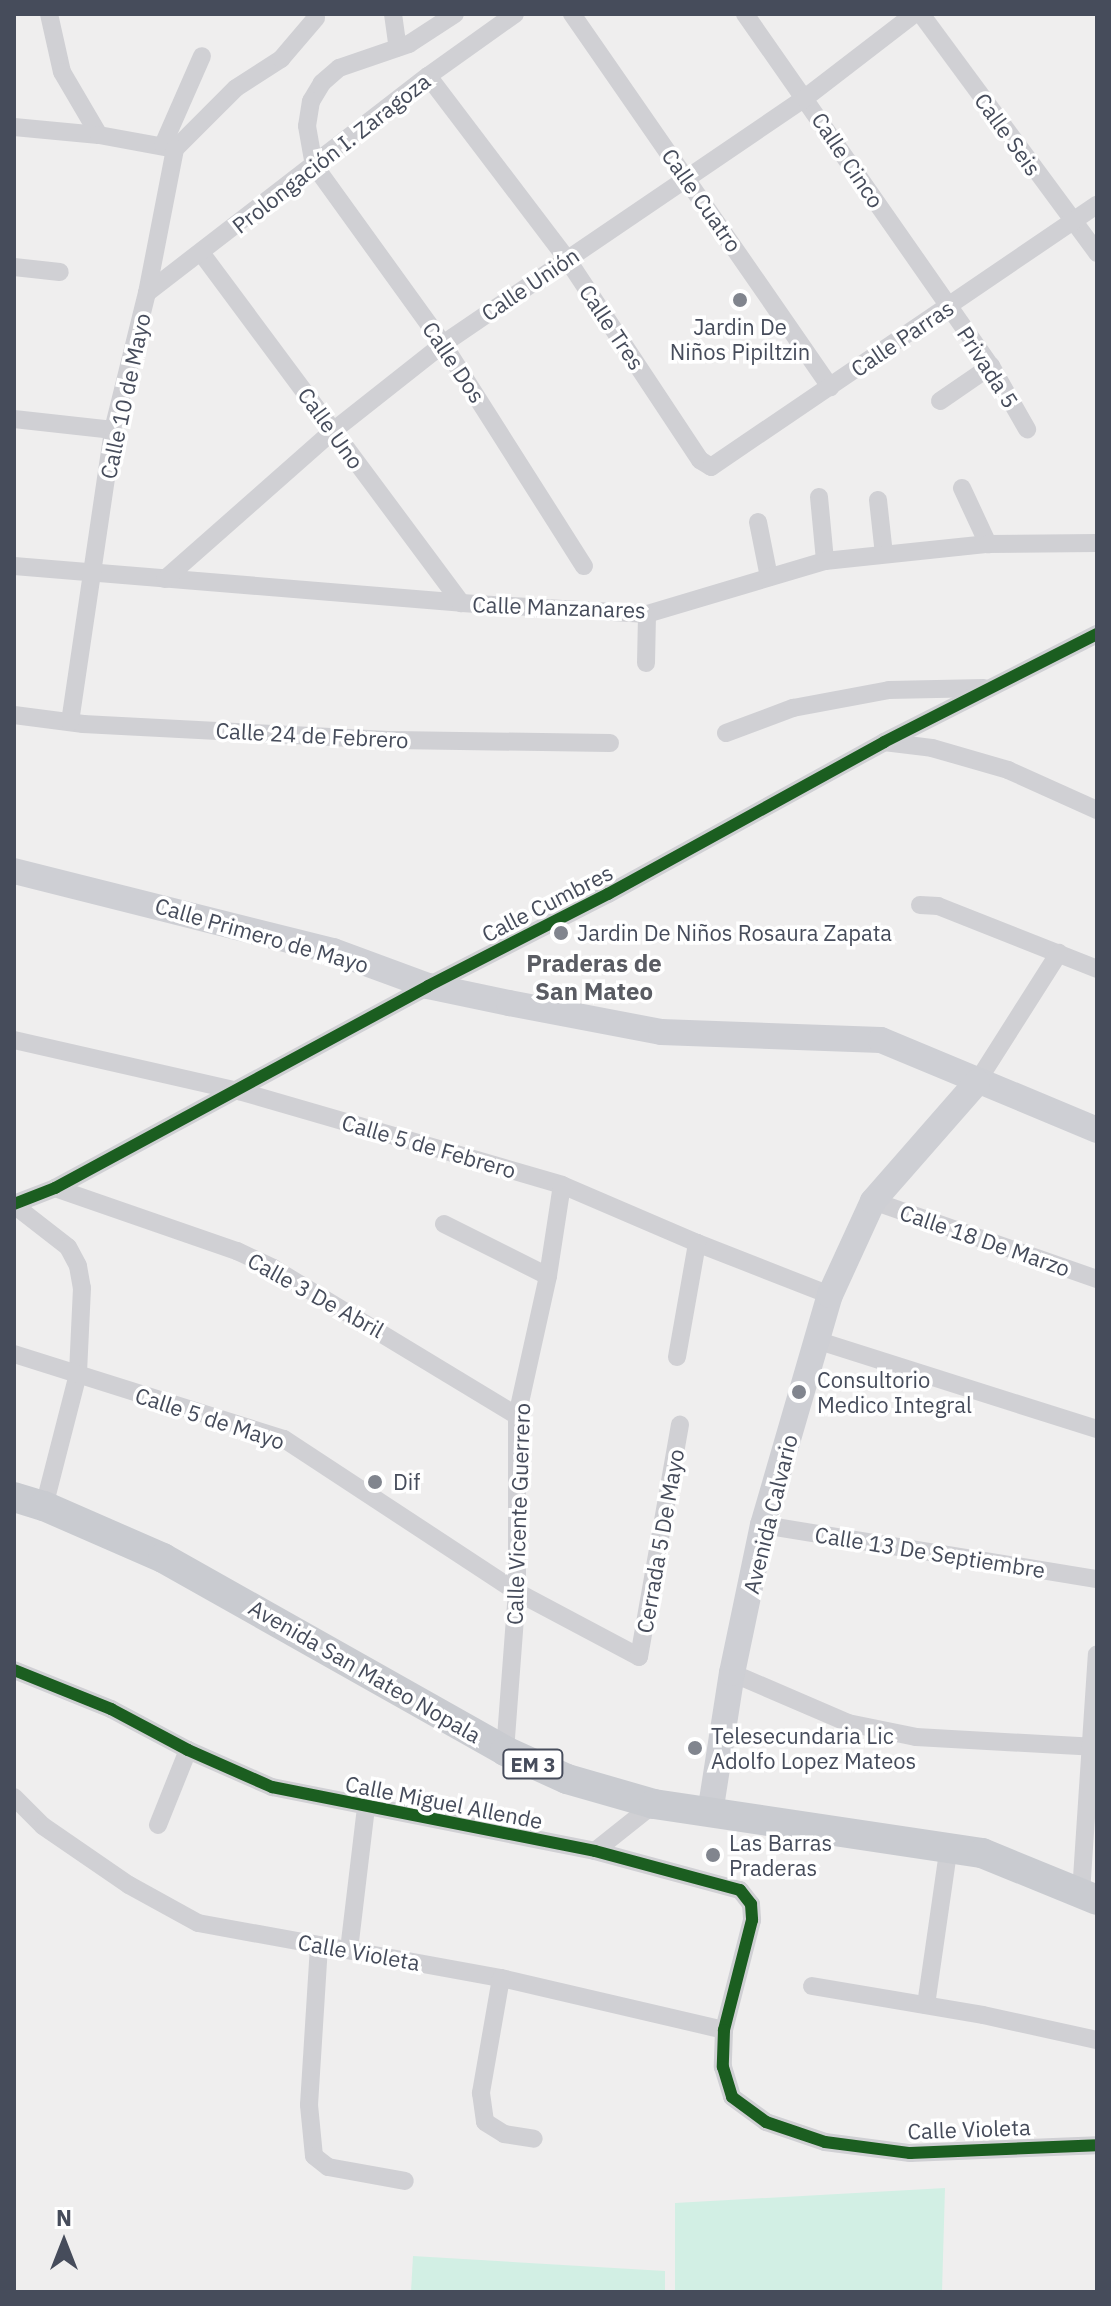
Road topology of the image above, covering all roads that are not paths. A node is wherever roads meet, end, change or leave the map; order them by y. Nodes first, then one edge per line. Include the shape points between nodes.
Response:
1 (49, 14) edge
2 (393, 14) edge
3 (455, 14) edge
4 (515, 14) edge
5 (572, 14) edge
6 (745, 14) edge
7 (914, 14) edge
8 (921, 14) edge
9 (316, 18) dead end
10 (398, 48) junction
11 (202, 56) dead end
12 (428, 76) junction
13 (805, 98) junction
14 (14, 127) edge
15 (99, 135) junction
16 (169, 147) junction
17 (314, 165) junction
18 (687, 178) junction
19 (1097, 205) edge
20 (1073, 223) junction
21 (1097, 253) edge
22 (202, 254) junction
23 (567, 259) junction
24 (14, 267) edge
25 (60, 272) dead end
26 (147, 293) junction
27 (947, 307) junction
28 (443, 344) junction
29 (991, 366) junction
30 (830, 387) junction
31 (940, 401) dead end
32 (14, 419) edge
33 (1027, 429) dead end
34 (113, 430) junction
35 (333, 431) junction
36 (705, 465) joint
37 (962, 488) dead end
38 (819, 497) dead end
39 (878, 500) dead end
40 (758, 522) dead end
41 (1097, 543) edge
42 (988, 544) junction
43 (884, 554) junction
44 (825, 561) junction
45 (14, 566) edge
46 (584, 566) dead end
47 (92, 572) junction
48 (769, 577) junction
49 (165, 579) junction
50 (461, 603) junction
51 (647, 614) junction
52 (1096, 635) edge
53 (646, 663) dead end
54 (991, 688) junction
55 (14, 715) edge
56 (70, 722) junction
57 (726, 733) dead end
58 (884, 742) junction
59 (610, 743) dead end
60 (1097, 810) edge
61 (14, 871) edge
62 (920, 905) dead end
63 (1059, 953) junction
64 (1097, 969) edge
65 (428, 986) junction
66 (14, 1040) edge
67 (977, 1082) junction
68 (239, 1091) junction
69 (1097, 1130) edge
70 (562, 1185) junction
71 (55, 1188) junction
72 (873, 1201) junction
73 (14, 1204) edge
74 (444, 1224) dead end
75 (697, 1243) junction
76 (548, 1276) junction
77 (1097, 1279) edge
78 (830, 1295) junction
79 (816, 1340) junction
80 (14, 1354) edge
81 (677, 1357) dead end
82 (78, 1374) junction
83 (517, 1416) junction
84 (680, 1425) dead end
85 (1097, 1429) edge
86 (14, 1497) edge
87 (44, 1506) junction
88 (763, 1525) junction
89 (1097, 1579) edge
90 (517, 1592) junction
91 (1097, 1655) edge
92 (639, 1657) joint
93 (14, 1670) edge
94 (732, 1673) junction
95 (1094, 1745) edge
96 (188, 1750) junction
97 (505, 1751) junction
98 (14, 1797) edge
99 (654, 1804) junction
100 (366, 1808) junction
101 (710, 1813) junction
102 (158, 1825) dead end
103 (949, 1846) junction
104 (595, 1851) junction
105 (1089, 1896) edge
106 (319, 1946) junction
107 (349, 1950) junction
108 (501, 1978) junction
109 (812, 1986) dead end
110 (926, 2005) junction
111 (724, 2030) junction
112 (1097, 2040) edge
113 (534, 2139) dead end
114 (1097, 2145) edge
115 (405, 2181) dead end

1 - 15 street via 62,72
2 - 10 street
3 - 10 street
4 - 12 street, Prolongación I. Zaragoza
5 - 18 street, Calle Cuatro
6 - 13 street, Calle Cinco
7 - 13 street, Calle Unión
8 - 20 street, Calle Seis
9 - 16 street via 281,59 236,88
10 - 17 street via 339,68 322,83 311,101 307,126
11 - 16 street, Calle 10 de Mayo
12 - 17 street, Prolongación I. Zaragoza
12 - 23 street, Calle Tres
13 - 18 street, Calle Unión
13 - 27 street, Calle Cinco
14 - 15 street
15 - 16 street
16 - 26 street, Calle 10 de Mayo
17 - 22 street, Prolongación I. Zaragoza
17 - 28 street, Calle Dos
18 - 23 street, Calle Unión
18 - 30 street, Calle Cuatro
19 - 20 street, Calle Parras
20 - 21 street, Calle Seis
20 - 27 street, Calle Parras
22 - 26 street, Prolongación I. Zaragoza
22 - 35 street, Calle Uno
23 - 28 street, Calle Unión
23 - 36 street, Calle Tres
24 - 25 street
26 - 34 street, Calle 10 de Mayo
27 - 29 street, Privada 5
27 - 30 street, Calle Parras
28 - 35 street, Calle Unión
28 - 46 street, Calle Dos
29 - 31 street
29 - 33 street, Privada 5
30 - 36 street, Calle Parras via 711,467
32 - 34 street
34 - 47 street, Calle 10 de Mayo
35 - 49 street, Calle Unión
35 - 50 street, Calle Uno
37 - 42 street
38 - 44 street
39 - 43 street
40 - 48 street
41 - 42 street, Calle Manzanares
42 - 43 street, Calle Manzanares
43 - 44 street, Calle Manzanares
44 - 48 street, Calle Manzanares
45 - 47 street, Calle Manzanares
47 - 49 street, Calle Manzanares
47 - 56 street, Calle 10 de Mayo
48 - 51 street, Calle Manzanares
49 - 50 street, Calle Manzanares
50 - 51 street, Calle Manzanares
51 - 53 street
52 - 54 street, Calle Cumbres
54 - 57 street via 889,690 793,708
54 - 58 street, Calle Cumbres
55 - 56 street, Calle 24 de Febrero
56 - 59 street, Calle 24 de Febrero via 393,740
58 - 60 street via 932,748 1008,770
58 - 65 street, Calle Cumbres
61 - 65 street, Calle Primero de Mayo via 333,951
62 - 63 street via 938,906
63 - 64 street
63 - 67 street, Avenida Calvario
65 - 67 street, Calle Primero de Mayo via 661,1032 881,1040
65 - 68 street, Calle Cumbres
66 - 68 street, Calle 5 de Febrero
67 - 69 street, Calle Primero de Mayo
67 - 72 street, Avenida Calvario
68 - 70 street, Calle 5 de Febrero
68 - 71 street, Calle Cumbres
70 - 75 street, Calle 5 de Febrero
70 - 76 street, Calle Vicente Guerrero
71 - 73 street, Calle Cumbres
71 - 83 street, Calle 3 De Abril via 273,1268
72 - 77 street, Calle 18 De Marzo
72 - 78 street, Avenida Calvario
73 - 82 street, Calle Cumbres via 68,1247 78,1266
74 - 76 street
75 - 78 street, Calle 5 de Febrero
75 - 81 street
76 - 83 street, Calle Vicente Guerrero
78 - 79 street, Avenida Calvario
79 - 85 street
79 - 88 street, Avenida Calvario
80 - 82 street, Calle 5 de Mayo
82 - 87 street, Calle Cumbres
82 - 90 street, Calle 5 de Mayo via 284,1439
83 - 90 street, Calle Vicente Guerrero
84 - 92 street, Cerrada 5 De Mayo
86 - 87 main road, Avenida San Mateo Nopala / EM 3
87 - 97 main road, Avenida San Mateo Nopala / EM 3 via 189,1572
88 - 89 street, Calle 13 De Septiembre
88 - 94 street, Avenida Calvario
90 - 92 street, Calle 5 de Mayo
90 - 97 street, Calle Vicente Guerrero
91 - 95 street
93 - 96 street, Calle Miguel Allende via 111,1709
94 - 95 street via 861,1726 916,1737
94 - 101 street, Avenida Calvario
95 - 105 street
96 - 100 street, Calle Miguel Allende via 272,1787
96 - 102 street
97 - 99 main road, Avenida San Mateo Nopala / EM 3 via 567,1779
98 - 106 street, Calle Violeta via 43,1826 129,1885 198,1923
99 - 101 main road, Avenida San Mateo Nopala / EM 3
99 - 104 street
100 - 104 street, Calle Miguel Allende
100 - 107 street
101 - 103 main road, Avenida San Mateo Nopala / EM 3
103 - 105 main road, Avenida San Mateo Nopala / EM 3 via 1014,1863
103 - 110 street
104 - 111 street, Calle Miguel Allende via 740,1890 751,1904 752,1920
106 - 107 street, Calle Violeta
106 - 115 street via 309,2105 314,2156 328,2167
107 - 108 street, Calle Violeta
108 - 111 street, Calle Violeta
108 - 113 street via 481,2093 485,2122 504,2134
109 - 110 street
110 - 112 street
111 - 114 street, Calle Violeta via 723,2067 732,2097 766,2122 825,2142 910,2153

